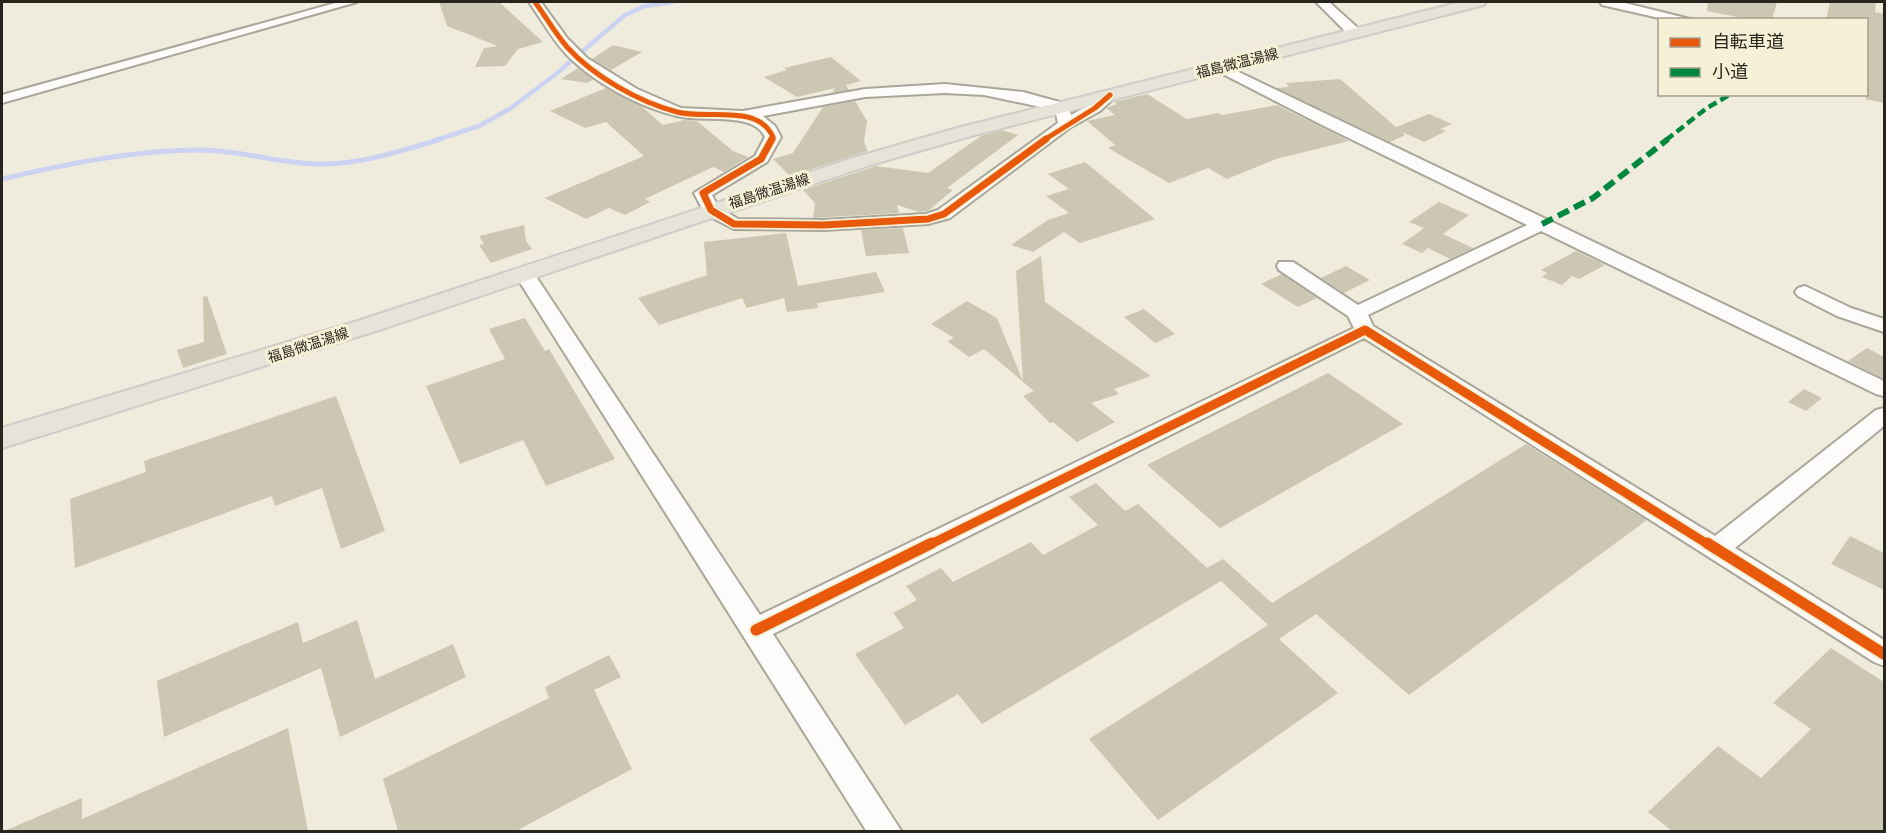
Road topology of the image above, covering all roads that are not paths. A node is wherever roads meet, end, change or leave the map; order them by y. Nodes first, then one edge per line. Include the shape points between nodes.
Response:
1 (351, 2) edge
2 (535, 2) edge
3 (1322, 2) edge
4 (1478, 2) edge
5 (1606, 2) edge
6 (1679, 18) edge
7 (1355, 33) junction
8 (1220, 67) junction
9 (2, 99) edge
10 (747, 115) junction
11 (1064, 115) junction
12 (711, 210) junction
13 (1542, 224) junction
14 (1286, 266) dead end
15 (524, 273) junction
16 (1805, 292) dead end
17 (1361, 321) junction
18 (1884, 326) edge
19 (1884, 389) edge
20 (1884, 416) edge
21 (2, 438) edge
22 (1717, 549) junction
23 (756, 630) junction
24 (1884, 654) edge
25 (886, 831) edge

1 - 9 street
2 - 10 street via 582,62 629,90 684,114
3 - 7 street
4 - 7 main road, 福島微温湯線
5 - 6 street
7 - 8 main road, 福島微温湯線
8 - 11 main road, 福島微温湯線 via 1110,95
8 - 13 street
10 - 11 street via 838,97 936,88 993,90 1038,99
10 - 12 street via 765,124 773,136 761,159 703,193
11 - 12 main road, 福島微温湯線 via 860,162
11 - 12 street via 944,214 928,219 859,224 735,224
12 - 15 main road, 福島微温湯線
13 - 17 street
13 - 19 street
14 - 17 street
15 - 21 main road, 福島微温湯線 via 273,356
15 - 23 street
16 - 18 street
17 - 22 street
17 - 23 street
20 - 22 street
22 - 24 street
23 - 25 street

